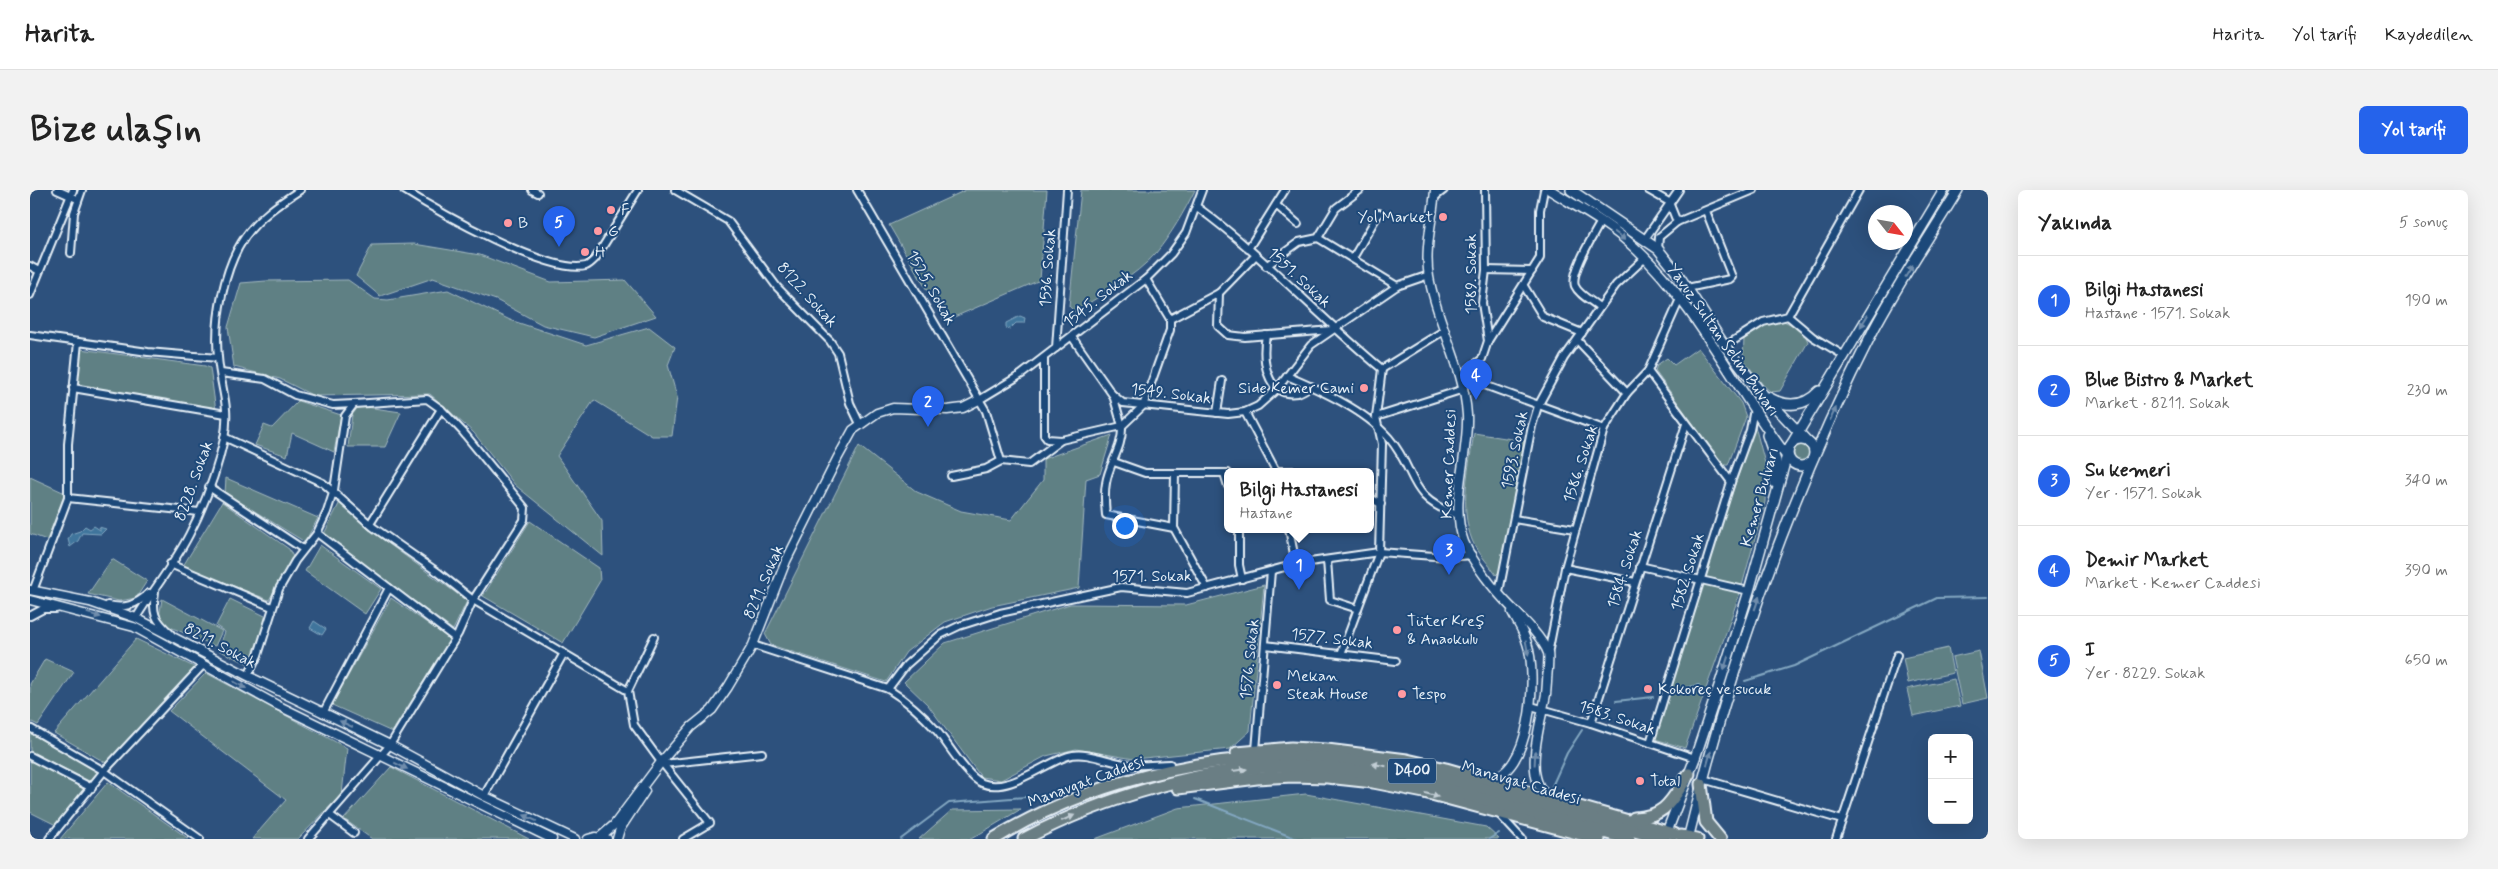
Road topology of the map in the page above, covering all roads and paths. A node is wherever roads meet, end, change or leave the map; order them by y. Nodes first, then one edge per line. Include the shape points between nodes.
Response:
1 (57, 190) edge
2 (82, 190) edge
3 (300, 190) edge
4 (404, 190) edge
5 (638, 190) edge
6 (675, 190) edge
7 (857, 190) edge
8 (1067, 190) edge
9 (1202, 190) edge
10 (1285, 190) edge
11 (1360, 190) edge
12 (1444, 190) edge
13 (1485, 190) edge
14 (1544, 190) edge
15 (1550, 190) edge
16 (1571, 190) edge
17 (1648, 190) edge
18 (1679, 190) edge
19 (1754, 190) edge
20 (1859, 190) edge
21 (1944, 190) edge
22 (1958, 190) edge
23 (413, 192) edge
24 (1435, 192) edge
25 (72, 193) edge
26 (78, 200) junction
27 (1669, 202) junction
28 (1276, 205) junction
29 (1197, 207) junction
30 (1706, 211) junction
31 (1379, 214) dead end
32 (1601, 222) junction
33 (1677, 222) junction
34 (1298, 224) dead end
35 (1318, 238) junction
36 (1645, 239) junction
37 (1658, 248) junction
38 (1248, 249) junction
39 (72, 253) dead end
40 (1255, 256) junction
41 (1353, 258) junction
42 (1645, 258) junction
43 (30, 266) edge
44 (1266, 266) junction
45 (1486, 270) junction
46 (40, 271) junction
47 (1532, 271) junction
48 (1429, 275) junction
49 (1146, 279) junction
50 (1397, 286) junction
51 (1524, 286) junction
52 (1687, 288) junction
53 (1219, 293) junction
54 (30, 295) edge
55 (1680, 299) junction
56 (1600, 307) junction
57 (1788, 316) junction
58 (1170, 319) junction
59 (1334, 330) junction
60 (1445, 330) junction
61 (1582, 333) junction
62 (30, 335) edge
63 (1266, 335) junction
64 (1072, 336) junction
65 (1488, 341) junction
66 (1578, 341) junction
67 (78, 342) junction
68 (1725, 346) junction
69 (1056, 348) junction
70 (1843, 355) junction
71 (218, 358) junction
72 (1044, 358) junction
73 (1382, 369) junction
74 (1648, 371) junction
75 (221, 373) junction
76 (1287, 376) junction
77 (1460, 376) junction
78 (1222, 381) dead end
79 (1828, 382) junction
80 (1311, 386) junction
81 (73, 388) junction
82 (1277, 389) junction
83 (1464, 389) junction
84 (1759, 390) junction
85 (1627, 393) junction
86 (1112, 394) junction
87 (979, 400) junction
88 (354, 404) junction
89 (1143, 406) junction
90 (1538, 406) junction
91 (441, 409) junction
92 (1754, 409) junction
93 (1245, 412) junction
94 (226, 414) junction
95 (1217, 414) junction
96 (1376, 417) junction
97 (1763, 423) junction
98 (860, 424) junction
99 (1686, 424) junction
100 (1122, 426) junction
101 (1379, 429) junction
102 (1604, 429) junction
103 (1798, 432) junction
104 (224, 437) junction
105 (1061, 440) junction
106 (1810, 444) junction
107 (1789, 455) junction
108 (1813, 459) junction
109 (1001, 461) junction
110 (1114, 462) junction
111 (1273, 468) edge
112 (1175, 473) junction
113 (1224, 473) edge
114 (951, 476) dead end
115 (1731, 482) junction
116 (208, 487) junction
117 (334, 490) junction
118 (68, 498) junction
119 (1374, 500) edge
120 (1774, 500) junction
121 (1381, 504) junction
122 (199, 512) junction
123 (1458, 515) junction
124 (1514, 519) junction
125 (370, 524) junction
126 (1174, 528) junction
127 (1575, 529) junction
128 (317, 533) junction
129 (1239, 533) edge
130 (1290, 533) edge
131 (303, 549) junction
132 (1379, 552) junction
133 (1472, 556) junction
134 (1327, 560) junction
135 (170, 564) junction
136 (1296, 564) junction
137 (1640, 566) junction
138 (1565, 568) junction
139 (1271, 571) junction
140 (1242, 578) junction
141 (1700, 579) junction
142 (1635, 582) junction
143 (155, 587) junction
144 (389, 588) junction
145 (1207, 588) junction
146 (32, 590) edge
147 (1749, 591) junction
148 (1499, 592) junction
149 (30, 600) edge
150 (472, 600) junction
151 (90, 602) junction
152 (1508, 604) junction
153 (67, 608) junction
154 (272, 608) junction
155 (1358, 610) junction
156 (30, 616) edge
157 (136, 618) junction
158 (654, 637) dead end
159 (456, 638) junction
160 (177, 639) junction
161 (753, 645) junction
162 (1265, 645) junction
163 (564, 653) junction
164 (1340, 654) junction
165 (1548, 654) junction
166 (1898, 655) dead end
167 (1396, 661) dead end
168 (203, 665) junction
169 (248, 676) junction
170 (888, 689) junction
171 (628, 691) junction
172 (1531, 706) junction
173 (1543, 709) junction
174 (323, 714) junction
175 (1591, 723) junction
176 (30, 728) edge
177 (1650, 743) junction
178 (390, 745) junction
179 (1256, 750) junction
180 (762, 753) dead end
181 (30, 756) edge
182 (381, 757) junction
183 (1695, 758) junction
184 (662, 763) junction
185 (1170, 764) junction
186 (104, 771) junction
187 (1154, 774) junction
188 (1689, 774) junction
189 (1474, 778) junction
190 (1702, 782) junction
191 (92, 788) junction
192 (1159, 788) junction
193 (484, 796) junction
194 (1553, 799) junction
195 (1498, 813) junction
196 (331, 816) junction
197 (1625, 818) junction
198 (1842, 820) junction
199 (354, 834) dead end
200 (1677, 837) edge
201 (604, 838) edge
202 (49, 839) edge
203 (200, 839) edge
204 (308, 839) edge
205 (552, 839) edge
206 (574, 839) edge
207 (588, 839) edge
208 (617, 839) edge
209 (683, 839) edge
210 (994, 839) edge
211 (1024, 839) edge
212 (1522, 839) edge
213 (1599, 839) edge
214 (1629, 839) edge
215 (1720, 839) edge
216 (1836, 839) edge

1 - 25 street
2 - 26 street
3 - 71 street, 8228. Sokak via 258,222 235,254 221,298
4 - 23 street
5 - 23 street via 595,259 587,266 557,262 508,246
6 - 98 street, 8122. Sokak via 728,221 777,287 830,341 838,353 850,403
7 - 87 street, 1525. Sokak
8 - 69 street, 1536. Sokak
9 - 29 street, 1545. Sokak
10 - 28 street
11 - 35 street via 1336,208
12 - 24 street
13 - 45 street, 1589. Sokak
14 - 47 street via 1540,210 1540,258
15 - 32 main road, Yavuz Sultan Selim Bulvarı
16 - 36 main road, Yavuz Sultan Selim Bulvarı
17 - 27 street
18 - 27 street
19 - 30 street
20 - 57 street
21 -> 70 main road, Kemer Bulvarı
108 -> 22 main road, Kemer Bulvarı via 1876,327
24 - 48 street, Kemer Caddesi
25 - 26 street
25 - 46 street
26 - 39 street via 74,213
27 - 33 street
27 - 36 street
28 - 34 street
28 - 38 street
29 - 38 street, 1551. Sokak
29 - 49 street, 1545. Sokak via 1186,233
30 - 33 street
30 - 52 street via 1732,277
31 - 41 street
32 -> 42 main road, Yavuz Sultan Selim Bulvarı
32 - 56 street via 1575,272 1575,286
33 - 37 street via 1659,237
35 - 41 street
35 - 44 street via 1299,242
36 - 37 main road, Yavuz Sultan Selim Bulvarı
37 - 52 main road, Yavuz Sultan Selim Bulvarı
38 - 40 street, 1551. Sokak
40 - 44 street, 1551. Sokak
40 - 53 street
41 - 50 street
42 - 55 main road, Yavuz Sultan Selim Bulvarı
42 - 56 street, 1593. Sokak via 1616,285
43 - 46 street
44 - 59 street, 1551. Sokak
45 - 47 street
45 - 65 street, 1589. Sokak via 1482,303
46 - 54 street
47 - 51 street
48 - 50 street, 1549. Sokak
48 - 60 street, Kemer Caddesi
49 - 58 street
49 - 64 street, 1545. Sokak
50 - 59 street, 1549. Sokak
51 - 61 street via 1548,321
51 - 65 street
52 - 68 main road, Yavuz Sultan Selim Bulvarı
53 - 58 street
53 - 63 street via 1218,326 1223,331 1228,335 1245,337
55 - 74 street, 1586. Sokak
55 - 92 main road, Yavuz Sultan Selim Bulvarı
56 - 61 street, 1593. Sokak
57 - 68 street via 1763,322
57 - 70 street via 1813,337
58 - 89 street via 1170,330
59 - 63 street
59 - 73 street, 1551. Sokak
59 - 76 street, 1549. Sokak via 1311,345
60 - 73 street
60 - 77 street, Kemer Caddesi
61 - 66 street, 1593. Sokak
62 - 67 street
63 - 82 street via 1264,346 1269,381
64 - 69 street, 1545. Sokak
64 - 86 street, 1549. Sokak
65 - 77 street via 1482,359
66 - 85 street
66 - 90 street, 1593. Sokak via 1564,358
67 - 71 street
67 - 81 street
68 - 84 main road, Yavuz Sultan Selim Bulvarı
69 - 72 street, 1545. Sokak
70 - 79 main road, Kemer Bulvarı
71 - 75 street, 8228. Sokak
72 - 87 street, 1545. Sokak
72 - 105 street via 1044,435 1052,441
73 - 96 street
74 - 85 street, 1586. Sokak
74 - 99 street
75 - 88 street via 265,379 295,395 334,405
75 - 94 street, 8228. Sokak
76 - 80 street
76 - 82 street, 1549. Sokak
77 - 83 street, Kemer Caddesi
77 - 90 street
78 - 95 street
79 - 84 main road via 1812,398 1794,405 1781,404
79 - 103 main road, Kemer Bulvarı
80 - 82 street via 1297,393
80 - 101 street via 1327,393
81 - 94 street
81 - 118 street
82 - 93 street, 1549. Sokak via 1268,399
83 - 96 street
83 - 123 street, Kemer Caddesi via 1467,439
84 - 103 main road, Yavuz Sultan Selim Bulvarı
85 - 102 street, 1586. Sokak
86 - 89 street, 1549. Sokak via 1123,402
86 - 100 street
87 - 98 street, 8211. Sokak via 964,408 947,410 892,408
87 - 109 street, 1525. Sokak via 986,411
88 - 91 street via 427,399
88 - 117 street via 345,416
89 - 95 street, 1549. Sokak
89 - 100 street
90 - 102 street
90 - 124 street, 1593. Sokak
91 - 125 street
91 - 150 street via 525,508 524,520
92 - 97 main road, Yavuz Sultan Selim Bulvarı
92 - 115 street, 1582. Sokak
93 - 95 street, 1549. Sokak
93 - 111 street
94 - 104 street, 8228. Sokak
96 - 101 street
97 - 107 main road, Yavuz Sultan Selim Bulvarı
97 - 120 main road via 1776,460
98 - 161 street, 8211. Sokak via 837,459 786,561
99 - 115 street
99 - 137 street, 1584. Sokak
100 - 105 street
100 - 110 street
101 - 121 street via 1382,444
101 - 123 street via 1390,440 1428,502
102 - 127 street, 1586. Sokak
103 - 106 main road, Yavuz Sultan Selim Bulvarı
103 - 107 main road, Kemer Bulvarı
104 - 116 street, 8228. Sokak
104 - 117 street
105 - 109 street via 1029,464
106 - 107 main road via 1798,440
106 - 108 main road via 1814,451
107 - 108 main road via 1802,466
107 - 120 main road, Kemer Bulvarı
190 -> 108 main road, Kemer Bulvarı via 1773,555
109 - 114 street via 986,469
110 - 112 street via 1140,472
110 - 126 street via 1106,481 1106,515
112 - 113 street
112 - 126 street
115 - 141 street, 1582. Sokak
116 - 122 street, 8228. Sokak
116 - 131 street
117 - 125 street
117 - 128 street
118 - 122 street
118 - 146 street
119 - 121 street
120 - 147 main road, Kemer Bulvarı
121 - 132 street
122 - 135 street, 8228. Sokak via 189,536
123 - 133 street, Kemer Caddesi via 1464,542
124 - 127 street
124 - 148 street, 1593. Sokak
125 - 150 street
126 - 145 street
127 - 138 street, 1586. Sokak
128 - 131 street
128 - 144 street
129 - 140 street
130 - 136 street
131 - 154 street via 286,574
132 - 133 street, 1571. Sokak
132 - 134 street, 1571. Sokak
132 - 155 street
133 - 148 street, Kemer Caddesi
134 - 136 street, 1571. Sokak
134 - 155 street via 1330,600
135 - 143 street, 8228. Sokak
135 - 154 street
136 - 139 street, 1571. Sokak
137 - 141 street
137 - 142 street, 1584. Sokak
138 - 142 street
138 - 165 street, 1586. Sokak
139 - 140 street, 1571. Sokak
139 - 162 street, 1576. Sokak
140 - 145 street, 1571. Sokak
141 - 147 street
141 - 177 street, 1582. Sokak
142 - 175 street, 1584. Sokak
143 - 151 street via 138,604 120,608
143 - 157 street, 8228. Sokak
143 - 160 street via 152,607 158,623
144 - 159 street
144 - 174 street
145 - 170 street, 1571. Sokak via 1187,593 1121,587 1000,613 940,635 906,665
146 - 151 street, 8211. Sokak
147 -> 183 main road, Kemer Bulvarı
148 - 152 street, Kemer Caddesi
149 - 153 street
150 - 159 street
150 - 163 street
151 - 157 street, 8211. Sokak
152 - 165 street, Kemer Caddesi via 1529,625
152 -> 172 street, Kemer Caddesi via 1528,644
153 - 156 street via 43,609
153 -> 168 street via 134,627
154 - 169 street
155 - 164 street
157 - 160 street, 8211. Sokak
158 - 171 street
159 - 178 street
160 - 169 street, 8211. Sokak
161 - 170 street
161 - 184 street, 8211. Sokak via 712,710 691,727
162 - 164 street, 1577. Sokak
162 - 179 street, 1576. Sokak
163 - 171 street
163 - 193 street
164 - 167 street, 1577. Sokak
165 - 173 street
166 - 198 street
168 -> 182 street
168 - 186 street
169 - 174 street, 8211. Sokak
170 - 185 street via 904,699 936,730 981,783 997,785 1016,781 1069,756 1081,755 1132,765
171 - 184 street via 634,725
172 - 173 street, 1583. Sokak
172 - 189 street, Kemer Caddesi via 1516,759 1504,774
173 - 175 street, 1583. Sokak
194 -> 173 street via 1540,790 1535,770
178 -> 174 street, 8211. Sokak
175 - 177 street, 1583. Sokak
176 - 186 street
177 - 183 street, 1583. Sokak
178 - 182 street
178 - 193 street, 8211. Sokak
179 - 185 highway
179 - 189 highway via 1291,748 1373,754
180 - 184 street
181 - 191 street
182 - 196 street
182 -> 205 street
183 - 188 main road, Kemer Bulvarı
184 - 201 street, 8211. Sokak
184 - 208 street via 620,828
184 - 209 street via 710,823
185 - 187 highway
186 - 191 street
186 - 203 street
200 -> 187 highway, Manavgat Caddesi / D400 via 1428,774 1354,761 1247,759
187 - 210 highway, Manavgat Caddesi / D400 via 1084,797 1011,828
188 - 197 highway via 1666,808 1657,815
188 - 200 main road, Kemer Bulvarı
189 - 194 highway
190 - 198 street
190 - 200 main road, Kemer Bulvarı
190 - 215 highway via 1706,822
191 - 202 street
192 -> 195 highway via 1188,788 1257,778 1327,777 1424,792
211 -> 192 highway, Manavgat Caddesi / D400 via 1088,809
192 -> 214 highway, Manavgat Caddesi / D400 via 1240,769 1300,766 1352,770 1424,782
206 -> 193 street
194 - 197 highway
195 - 212 street
195 - 213 highway
196 - 199 street
196 - 204 street
197 - 200 highway
198 - 216 street
201 - 207 street

